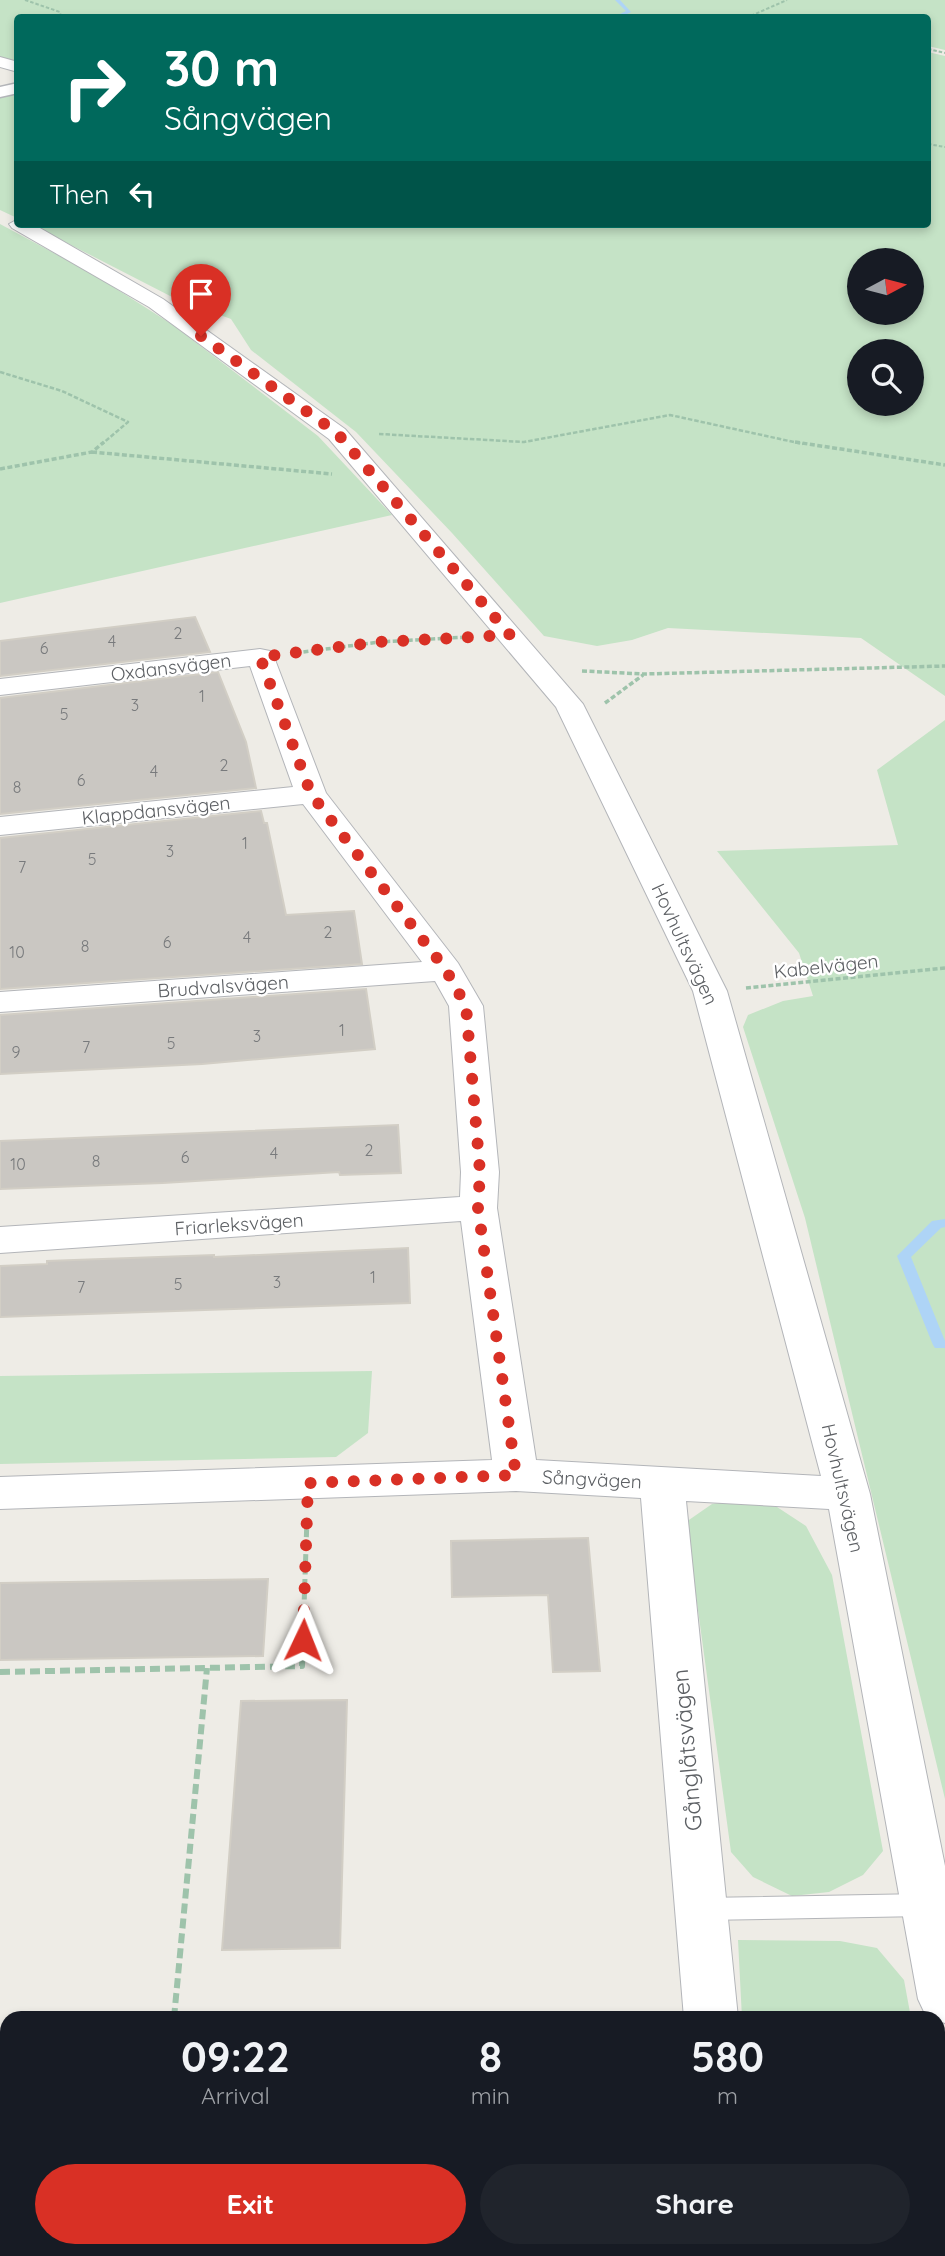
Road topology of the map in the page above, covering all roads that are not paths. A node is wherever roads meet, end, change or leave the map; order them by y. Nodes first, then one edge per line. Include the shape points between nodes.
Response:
1 (25, 228) edge
2 (0, 687) edge
3 (311, 794) junction
4 (0, 826) edge
5 (446, 970) junction
6 (0, 1002) edge
7 (478, 1208) junction
8 (0, 1240) edge
9 (516, 1475) junction
10 (662, 1483) junction
11 (0, 1493) edge
12 (848, 1494) junction
13 (927, 1905) junction
14 (701, 1909) junction
15 (945, 1999) edge
16 (710, 2011) edge

1 - 12 street, Hovhultsvägen via 156,303 337,433 569,704 710,992
2 - 3 street, Oxdansvägen via 260,657
3 - 4 street, Klappdansvägen
3 - 5 street
5 - 6 street, Brudvalsvägen
5 - 7 street via 466,1006 480,1172
7 - 8 street, Friarleksvägen
7 - 9 street
9 - 10 street, Sångvägen
9 - 11 street, Sångvägen
10 - 12 street, Sångvägen
10 - 14 street, Gånglåtsvägen
12 - 13 street, Hovhultsvägen
13 - 14 lane
13 - 15 street, Hovhultsvägen
14 - 16 street, Gånglåtsvägen

